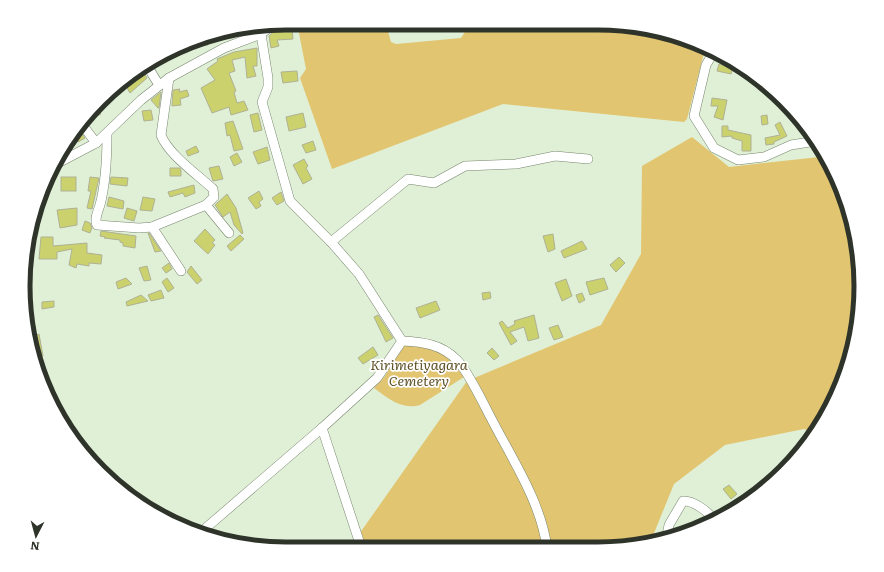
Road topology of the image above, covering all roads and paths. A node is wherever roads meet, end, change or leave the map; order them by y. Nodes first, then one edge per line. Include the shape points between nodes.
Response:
1 (264, 31) edge
2 (261, 34) junction
3 (711, 56) edge
4 (150, 69) edge
5 (169, 78) junction
6 (160, 85) junction
7 (84, 128) edge
8 (107, 134) junction
9 (810, 142) edge
10 (96, 143) junction
11 (588, 159) dead end
12 (63, 161) edge
13 (206, 205) junction
14 (152, 227) junction
15 (229, 234) dead end
16 (331, 242) junction
17 (181, 271) dead end
18 (402, 341) junction
19 (322, 428) junction
20 (711, 516) edge
21 (205, 528) edge
22 (668, 532) edge
23 (359, 542) edge
24 (546, 542) edge

1 - 2 street
2 - 5 street via 224,48
2 - 16 street via 268,78 268,87 262,102 290,201
3 - 9 street via 706,64 694,116 714,148 738,160 764,157 791,145
4 - 6 street
5 - 6 street
5 - 13 street via 161,135 170,150 213,189 214,197
6 - 8 street
7 - 10 street
8 - 10 street
8 - 14 street via 101,199 95,221 97,225
10 - 12 street
11 - 16 street via 555,156 516,164 465,166 434,183 408,179
13 - 14 street
13 - 15 street
14 - 17 street
16 - 18 street via 359,274
18 - 19 street via 376,378
18 - 24 street via 439,346 458,360 480,396 533,501
19 - 21 street
19 - 23 street
20 - 22 street via 688,501 683,501

